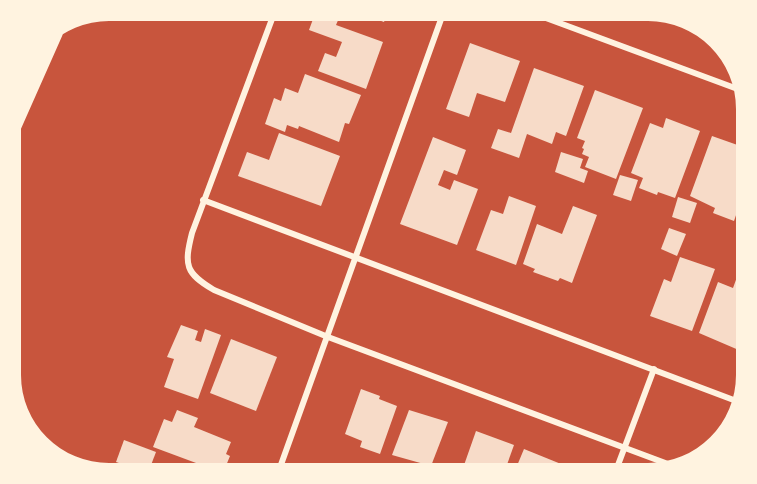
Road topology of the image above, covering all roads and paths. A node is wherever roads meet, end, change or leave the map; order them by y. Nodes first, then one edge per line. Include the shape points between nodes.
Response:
1 (271, 21) edge
2 (440, 21) edge
3 (556, 21) edge
4 (48, 46) edge
5 (733, 87) edge
6 (21, 106) edge
7 (203, 200) junction
8 (355, 257) junction
9 (328, 336) junction
10 (654, 369) junction
11 (732, 399) edge
12 (625, 447) junction
13 (662, 461) edge
14 (282, 463) edge
15 (619, 463) edge

1 - 7 street
2 - 8 street
3 - 5 street
4 - 6 highway
7 - 8 street
7 - 9 street via 188,250 189,267 196,280
8 - 9 street
8 - 10 street
9 - 12 street
9 - 14 street
10 - 11 street
10 - 12 street
12 - 13 street
12 - 15 street

